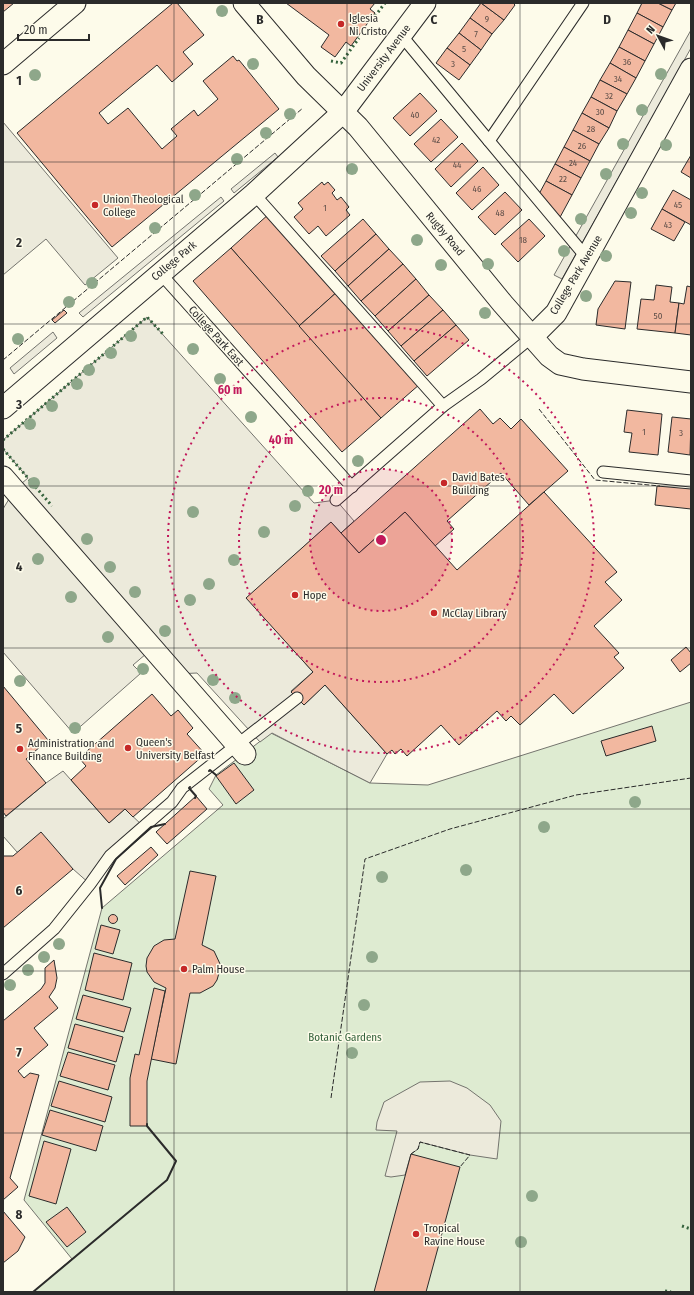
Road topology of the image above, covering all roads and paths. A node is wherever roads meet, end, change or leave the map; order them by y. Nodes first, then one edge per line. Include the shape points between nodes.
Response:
1 (76, 3) edge
2 (244, 3) edge
3 (425, 3) edge
4 (583, 3) edge
5 (401, 35) junction
6 (3, 64) edge
7 (691, 69) edge
8 (343, 112) junction
9 (489, 141) junction
10 (254, 194) junction
11 (587, 258) junction
12 (160, 273) junction
13 (533, 336) junction
14 (691, 382) edge
15 (443, 406) junction
16 (3, 408) edge
17 (603, 472) dead end
18 (3, 477) edge
19 (691, 481) edge
20 (352, 487) junction
21 (336, 500) dead end
22 (297, 698) dead end
23 (241, 749) junction
24 (3, 974) edge

1 - 6 street
2 - 8 street, Rugby Road via 306,76
3 - 5 street, University Avenue
4 - 9 lane
5 - 8 street, University Avenue
5 - 9 lane
7 - 11 street, College Park Avenue
8 - 10 street, College Park
8 - 13 street, Rugby Road via 503,304
9 - 11 lane
10 - 12 street, College Park
10 - 15 lane
11 - 13 street, College Park Avenue via 556,313
12 - 16 street, College Park
12 - 20 lane, College Park East
13 - 14 street, Rugby Road via 549,356 560,364
13 - 15 lane, College Park Avenue via 481,379
15 - 20 lane, College Park Avenue
17 - 19 lane
18 - 23 street
20 - 21 lane, College Park Avenue
22 - 23 lane
23 - 24 lane via 182,788 172,802 110,856 54,929

